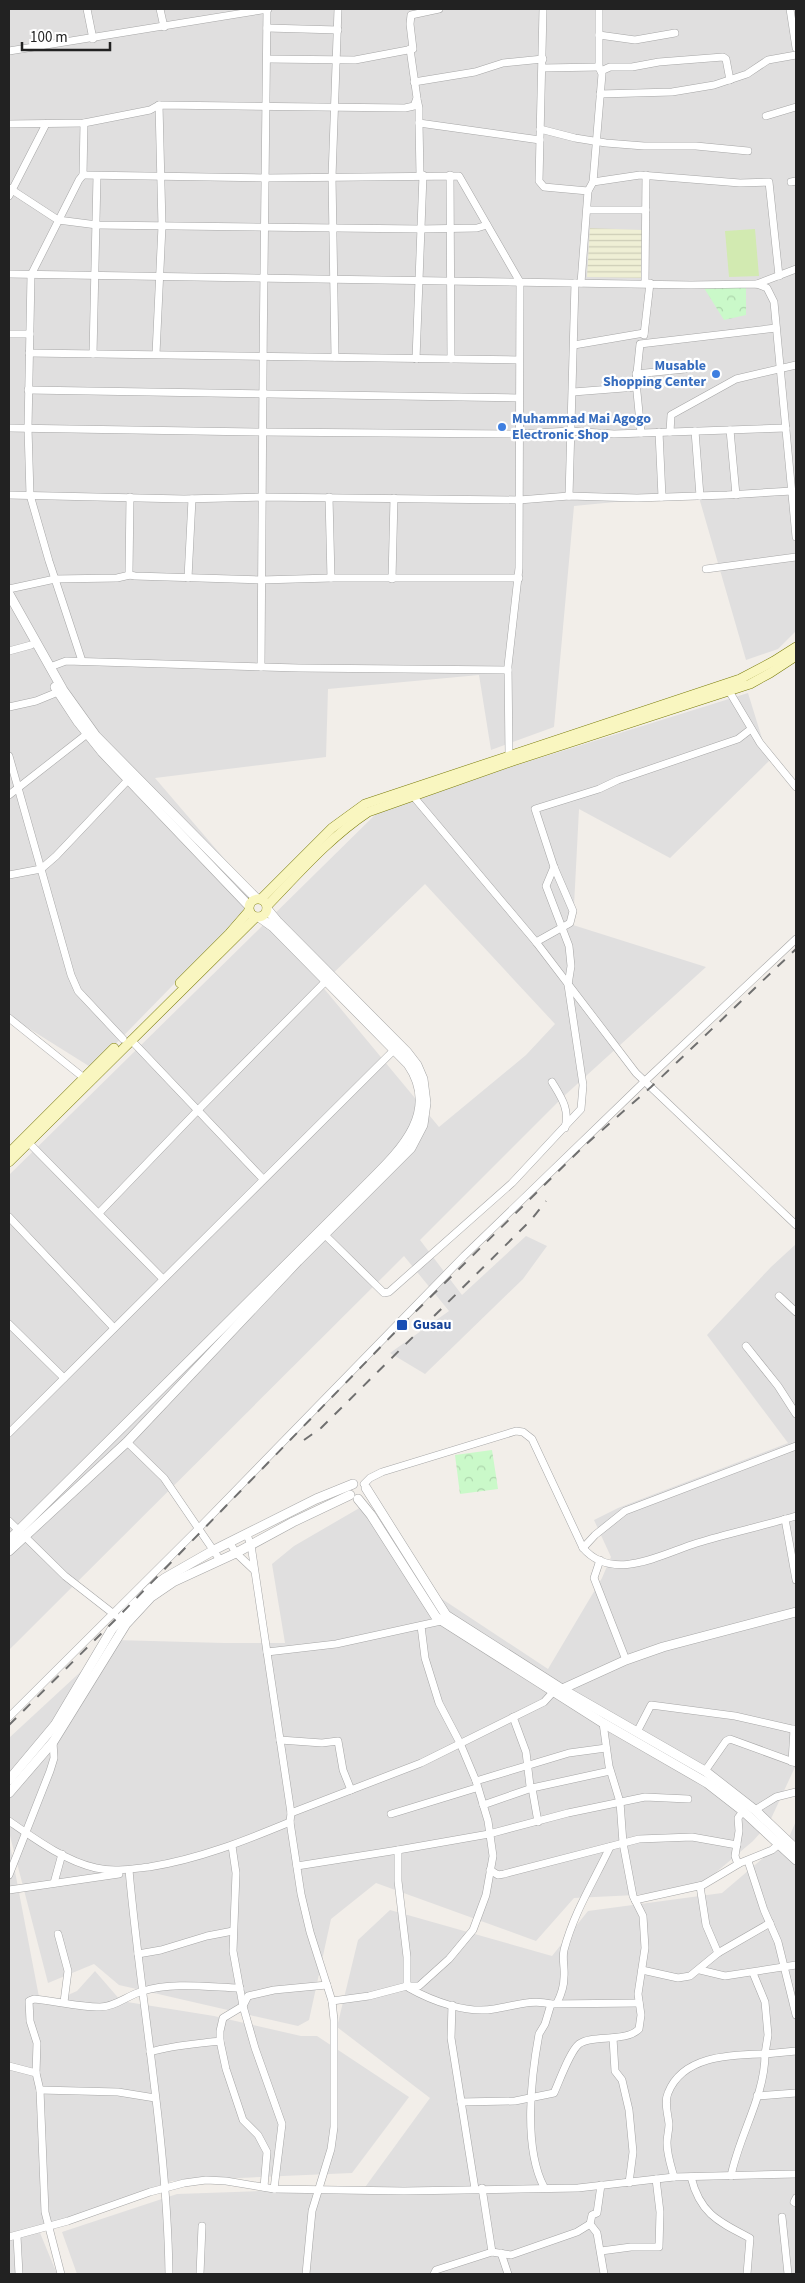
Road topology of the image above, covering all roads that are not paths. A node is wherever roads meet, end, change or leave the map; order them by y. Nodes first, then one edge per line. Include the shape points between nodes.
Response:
1 (86, 9) edge
2 (160, 9) edge
3 (267, 9) edge
4 (338, 9) edge
5 (439, 9) edge
6 (543, 9) edge
7 (599, 9) edge
8 (790, 9) edge
9 (226, 12) edge
10 (411, 12) edge
11 (164, 27) junction
12 (267, 28) junction
13 (338, 30) junction
14 (675, 33) dead end
15 (599, 35) junction
16 (93, 39) junction
17 (796, 48) edge
18 (410, 49) junction
19 (9, 51) edge
20 (796, 55) edge
21 (266, 59) junction
22 (337, 59) junction
23 (543, 59) junction
24 (543, 68) junction
25 (600, 69) junction
26 (730, 80) junction
27 (414, 82) junction
28 (600, 94) junction
29 (417, 98) junction
30 (159, 105) junction
31 (266, 106) junction
32 (335, 106) junction
33 (796, 107) edge
34 (766, 116) dead end
35 (84, 122) junction
36 (419, 123) junction
37 (9, 124) edge
38 (46, 124) junction
39 (540, 129) junction
40 (540, 140) junction
41 (597, 142) junction
42 (748, 151) dead end
43 (450, 174) junction
44 (83, 175) junction
45 (421, 175) junction
46 (646, 175) junction
47 (97, 176) junction
48 (162, 177) junction
49 (332, 177) junction
50 (266, 178) junction
51 (593, 182) junction
52 (588, 191) junction
53 (10, 192) edge
54 (587, 210) junction
55 (646, 210) junction
56 (58, 220) junction
57 (97, 225) junction
58 (487, 225) junction
59 (162, 226) junction
60 (266, 227) junction
61 (333, 228) junction
62 (450, 228) junction
63 (420, 229) junction
64 (796, 269) edge
65 (9, 274) edge
66 (31, 275) junction
67 (95, 276) junction
68 (779, 276) junction
69 (160, 277) junction
70 (265, 278) junction
71 (334, 278) junction
72 (418, 280) junction
73 (450, 281) junction
74 (520, 282) junction
75 (578, 283) junction
76 (648, 283) junction
77 (757, 284) junction
78 (776, 328) junction
79 (644, 333) junction
80 (9, 334) edge
81 (30, 334) junction
82 (644, 342) junction
83 (574, 345) junction
84 (29, 353) junction
85 (93, 354) junction
86 (156, 354) junction
87 (262, 357) junction
88 (335, 357) junction
89 (416, 359) junction
90 (451, 359) junction
91 (519, 360) junction
92 (796, 365) edge
93 (780, 367) junction
94 (686, 369) dead end
95 (636, 374) junction
96 (637, 387) junction
97 (28, 390) junction
98 (572, 392) junction
99 (262, 394) junction
100 (519, 398) junction
101 (9, 428) edge
102 (28, 428) junction
103 (786, 428) junction
104 (730, 430) junction
105 (696, 431) junction
106 (261, 432) junction
107 (569, 432) junction
108 (659, 432) junction
109 (670, 432) junction
110 (641, 433) junction
111 (520, 434) junction
112 (792, 491) junction
113 (9, 495) edge
114 (30, 495) junction
115 (736, 495) junction
116 (569, 496) junction
117 (700, 496) junction
118 (130, 497) junction
119 (261, 497) junction
120 (329, 497) junction
121 (662, 497) junction
122 (394, 498) junction
123 (192, 499) junction
124 (519, 500) junction
125 (796, 537) edge
126 (796, 557) edge
127 (706, 569) dead end
128 (130, 575) junction
129 (188, 578) junction
130 (331, 578) junction
131 (518, 578) junction
132 (54, 579) junction
133 (392, 579) junction
134 (261, 580) junction
135 (9, 589) edge
136 (9, 594) edge
137 (9, 604) edge
138 (32, 645) junction
139 (796, 647) edge
140 (9, 651) edge
141 (796, 656) edge
142 (82, 661) junction
143 (50, 667) junction
144 (261, 667) junction
145 (508, 670) junction
146 (58, 692) junction
147 (729, 692) junction
148 (9, 707) edge
149 (751, 729) junction
150 (87, 734) junction
151 (509, 755) junction
152 (9, 756) edge
153 (128, 780) junction
154 (796, 787) edge
155 (19, 788) junction
156 (9, 795) edge
157 (413, 796) junction
158 (554, 867) junction
159 (41, 869) junction
160 (9, 875) edge
161 (263, 903) junction
162 (253, 913) junction
163 (562, 927) junction
164 (796, 940) edge
165 (536, 942) junction
166 (326, 981) junction
167 (568, 985) junction
168 (9, 1018) edge
169 (127, 1040) junction
170 (394, 1050) junction
171 (84, 1078) junction
172 (645, 1081) junction
173 (552, 1082) dead end
174 (198, 1110) junction
175 (565, 1128) junction
176 (28, 1143) junction
177 (9, 1153) edge
178 (394, 1161) junction
179 (9, 1162) edge
180 (263, 1179) junction
181 (99, 1213) junction
182 (9, 1217) edge
183 (796, 1225) edge
184 (325, 1235) junction
185 (163, 1279) junction
186 (779, 1296) dead end
187 (796, 1312) edge
188 (9, 1324) edge
189 (114, 1328) junction
190 (746, 1346) dead end
191 (64, 1378) junction
192 (796, 1414) edge
193 (9, 1433) edge
194 (127, 1442) junction
195 (796, 1446) edge
196 (353, 1484) junction
197 (365, 1486) junction
198 (354, 1497) junction
199 (796, 1516) edge
200 (785, 1520) junction
201 (9, 1521) edge
202 (199, 1528) junction
203 (21, 1533) junction
204 (247, 1535) junction
205 (9, 1540) edge
206 (230, 1543) junction
207 (251, 1545) junction
208 (583, 1548) junction
209 (214, 1550) junction
210 (9, 1551) edge
211 (236, 1553) junction
212 (220, 1560) junction
213 (600, 1560) junction
214 (255, 1570) junction
215 (796, 1580) edge
216 (796, 1612) edge
217 (120, 1618) junction
218 (441, 1621) junction
219 (421, 1626) junction
220 (267, 1652) junction
221 (626, 1660) junction
222 (558, 1690) junction
223 (9, 1717) edge
224 (513, 1717) junction
225 (603, 1723) junction
226 (795, 1730) edge
227 (637, 1732) junction
228 (280, 1740) junction
229 (53, 1742) junction
230 (460, 1743) junction
231 (606, 1748) junction
232 (794, 1762) edge
233 (528, 1765) junction
234 (610, 1771) junction
235 (705, 1771) junction
236 (9, 1780) edge
237 (476, 1784) junction
238 (532, 1788) junction
239 (351, 1790) junction
240 (796, 1792) edge
241 (9, 1793) edge
242 (688, 1799) dead end
243 (620, 1802) junction
244 (483, 1805) junction
245 (755, 1810) junction
246 (742, 1811) junction
247 (291, 1813) junction
248 (391, 1814) dead end
249 (9, 1821) edge
250 (290, 1822) junction
251 (538, 1822) junction
252 (27, 1833) junction
253 (489, 1834) junction
254 (623, 1843) junction
255 (779, 1844) junction
256 (737, 1845) junction
257 (232, 1846) junction
258 (610, 1847) junction
259 (795, 1847) edge
260 (398, 1850) junction
261 (62, 1854) junction
262 (796, 1860) edge
263 (748, 1861) junction
264 (738, 1864) junction
265 (297, 1866) junction
266 (490, 1870) junction
267 (129, 1872) junction
268 (9, 1875) edge
269 (54, 1883) junction
270 (700, 1886) junction
271 (9, 1890) edge
272 (635, 1900) junction
273 (770, 1923) junction
274 (234, 1932) junction
275 (58, 1934) dead end
276 (718, 1953) junction
277 (138, 1954) junction
278 (796, 1965) edge
279 (784, 1968) junction
280 (642, 1970) junction
281 (700, 1970) junction
282 (753, 1973) junction
283 (327, 1985) junction
284 (407, 1986) junction
285 (240, 1988) junction
286 (143, 1991) junction
287 (794, 2000) edge
288 (332, 2001) junction
289 (64, 2002) junction
290 (638, 2003) junction
291 (554, 2004) junction
292 (452, 2005) junction
293 (243, 2006) junction
294 (796, 2015) edge
295 (613, 2038) junction
296 (220, 2041) junction
297 (796, 2051) edge
298 (150, 2052) junction
299 (765, 2054) junction
300 (9, 2066) edge
301 (36, 2073) junction
302 (40, 2090) junction
303 (796, 2093) edge
304 (757, 2096) junction
305 (155, 2098) junction
306 (531, 2098) junction
307 (461, 2102) junction
308 (796, 2174) edge
309 (731, 2176) junction
310 (674, 2177) junction
311 (691, 2177) junction
312 (656, 2179) junction
313 (629, 2183) junction
314 (601, 2186) junction
315 (264, 2187) junction
316 (544, 2187) junction
317 (166, 2188) junction
318 (479, 2188) junction
319 (274, 2189) junction
320 (318, 2190) junction
321 (796, 2198) edge
322 (796, 2203) edge
323 (782, 2217) dead end
324 (590, 2224) junction
325 (49, 2226) junction
326 (202, 2226) dead end
327 (17, 2236) junction
328 (9, 2237) edge
329 (492, 2252) junction
330 (601, 2252) junction
331 (501, 2253) junction
332 (19, 2274) edge
333 (61, 2274) edge
334 (169, 2274) edge
335 (200, 2274) edge
336 (306, 2274) edge
337 (434, 2274) edge
338 (508, 2274) edge
339 (604, 2274) edge
340 (747, 2274) edge
341 (788, 2274) edge

1 - 16 street
2 - 11 street
3 - 9 street
3 - 12 street
4 - 13 street
5 - 10 street
6 - 23 street
7 - 15 street
8 - 17 street
9 - 11 street
10 - 18 street via 413,49
11 - 16 street
12 - 13 street
12 - 21 street
13 - 22 street
14 - 15 street via 635,40
15 - 25 street
16 - 19 street
18 - 22 street via 355,60
18 - 27 street
20 - 26 street via 768,60 745,75
21 - 22 street
21 - 31 street
22 - 32 street
23 - 24 street
23 - 27 street via 503,63 475,72
24 - 25 street
24 - 39 street
25 - 26 street via 723,57
25 - 28 street
26 - 28 street via 677,91
27 - 29 street
28 - 41 street
29 - 32 street via 414,106 405,108
29 - 36 street
30 - 31 street
30 - 35 street via 150,110
30 - 48 street
31 - 32 street
31 - 50 street
32 - 49 street
33 - 34 street
35 - 38 street
35 - 44 street
36 - 40 street
36 - 45 street
37 - 38 street
38 - 53 street
39 - 40 street
39 - 41 street
40 - 52 street via 541,185
41 - 42 street
41 - 51 street
43 - 45 street
43 - 58 street via 459,176
43 - 62 street
44 - 47 street
44 - 56 street
45 - 49 street
45 - 63 street
46 - 51 street
46 - 55 street
46 - 68 street via 770,183
47 - 48 street
47 - 57 street
48 - 50 street
48 - 59 street
49 - 50 street
49 - 61 street
50 - 60 street
51 - 52 street
52 - 54 street
53 - 56 street
54 - 55 street
54 - 75 street
55 - 76 street
56 - 57 street
56 - 66 street
57 - 59 street
57 - 67 street
58 - 62 street
58 - 74 street
59 - 60 street
59 - 69 street
60 - 61 street
60 - 70 street
61 - 63 street
61 - 71 street
62 - 63 street
62 - 73 street
63 - 72 street
64 - 68 street
65 - 66 street
66 - 67 street
66 - 81 street
67 - 69 street
67 - 85 street
68 - 77 street
69 - 70 street
69 - 86 street
70 - 71 street
70 - 87 street
71 - 72 street
71 - 88 street
72 - 73 street
72 - 89 street
73 - 74 street
73 - 90 street
74 - 75 street
74 - 91 street
75 - 76 street
75 - 83 street
76 - 77 street
76 - 79 street
77 - 78 street via 767,288 774,302
78 - 82 street
78 - 93 street
79 - 82 street
79 - 83 street
80 - 81 street
81 - 84 street
82 - 95 street via 639,347
83 - 98 street
84 - 85 street
84 - 97 street
85 - 86 street
86 - 87 street
87 - 88 street
87 - 99 street
88 - 89 street
89 - 90 street
90 - 91 street
91 - 100 street
92 - 93 street
93 - 103 street
93 - 109 street via 736,380 671,414
94 - 95 street
95 - 96 street
96 - 98 street
96 - 110 street
97 - 99 street
97 - 102 street
98 - 107 street
99 - 100 street
99 - 106 street
100 - 111 street
101 - 102 street
102 - 106 street
102 - 114 street
103 - 104 street
103 - 112 street
104 - 105 street
104 - 115 street
105 - 109 street
105 - 117 street
106 - 111 street
106 - 119 street
107 - 110 street
107 - 111 street
107 - 116 street
108 - 109 street
108 - 110 street
108 - 121 street
111 - 124 street
112 - 115 street
112 - 125 street
113 - 114 street
114 - 118 street
114 - 132 street
115 - 117 street
116 - 121 street
116 - 124 street
117 - 121 street
118 - 123 street
118 - 128 street
119 - 120 street
119 - 123 street
119 - 134 street
120 - 122 street
120 - 130 street
122 - 124 street
122 - 133 street
123 - 129 street
124 - 131 street
126 - 127 street
128 - 129 street
128 - 132 street
129 - 134 street
130 - 133 street
130 - 134 street
131 - 133 street
131 - 145 street
132 - 135 street
132 - 142 street
134 - 144 street
136 - 143 street
137 - 138 street
138 - 140 street
138 - 146 street
139 - 151 main road via 740,679
141 - 147 main road via 770,674
142 - 143 street via 66,661
142 - 144 street
143 - 161 street via 63,690 109,751
144 - 145 street
145 - 151 street
146 - 148 street
146 - 150 street
147 - 149 street
147 - 157 main road
149 - 154 street
149 - 158 street via 738,738 537,808 535,812
150 - 153 street
150 - 155 street
151 - 161 main road via 365,804 332,828
152 - 155 street
153 - 159 street
153 - 162 street
155 - 156 street
155 - 159 street
157 - 161 main road via 368,812 347,826
157 - 165 street
158 - 163 street via 546,886
158 - 163 street via 573,911 570,923
159 - 160 street
159 - 169 street via 78,991
161 - 162 main road
161 - 162 main road via 265,915
161 - 178 street via 417,1065 426,1090 426,1116 418,1137
162 - 166 street via 273,927
162 - 169 main road
163 - 165 street
163 - 167 street via 570,954
164 - 172 street
165 - 167 street
166 - 170 street
166 - 174 street
167 - 172 street
167 - 175 street via 583,1085 581,1109
168 - 171 street
169 - 171 main road
169 - 174 street
169 - 176 main road
170 - 178 street via 415,1073 420,1098 415,1127
170 - 180 street
171 - 177 main road
172 - 183 street
172 - 202 street via 458,1262
173 - 175 street via 567,1113
174 - 180 street
174 - 181 street
175 - 184 street via 512,1183 389,1292 384,1293
176 - 179 main road
176 - 181 street
178 - 184 street
178 - 203 street
180 - 185 street
181 - 185 street
182 - 189 street
184 - 194 street
185 - 189 street
186 - 187 street
188 - 191 street
189 - 191 street
190 - 192 street
191 - 193 street
194 - 202 street via 164,1478
194 - 203 street
195 - 208 street via 625,1511
196 - 197 street
196 - 198 street via 350,1489
196 - 204 street via 316,1499
197 - 198 street via 364,1497
197 - 208 street via 382,1472 512,1431 523,1432 532,1439
197 - 222 street via 446,1615
198 - 207 street via 293,1522
198 - 218 street via 371,1515
199 - 200 street
200 - 213 street via 636,1563 614,1564
200 - 215 street
201 - 203 street
202 - 209 street
202 - 217 street
203 - 205 street
203 - 210 street
203 - 217 street via 65,1576
204 - 206 street
204 - 207 street
206 - 209 street
206 - 211 street
207 - 211 street
207 - 214 street
208 - 213 street
209 - 212 street
209 - 217 street via 165,1578
211 - 212 street
211 - 214 street
212 - 217 street via 160,1590
213 - 221 street via 594,1578
214 - 220 street
216 - 221 street via 693,1638
217 - 223 street
217 - 229 street
217 - 236 street via 55,1725
218 - 219 street
218 - 222 street
219 - 220 street via 336,1644
219 - 230 street via 425,1658 434,1688
220 - 228 street
221 - 222 street
222 - 224 street via 544,1702
222 - 225 street
222 - 227 street
224 - 230 street
224 - 233 street
225 - 231 street
225 - 246 street via 707,1783
226 - 227 street via 735,1716 651,1705
226 - 232 street
227 - 235 street
228 - 239 street via 338,1741 343,1770
228 - 247 street
229 - 241 street
229 - 252 street via 54,1758
230 - 237 street
230 - 239 street via 421,1763
231 - 233 street via 569,1752
231 - 234 street
232 - 235 street via 730,1739
233 - 237 street
233 - 238 street
234 - 238 street
234 - 243 street
235 - 245 street
237 - 244 street
237 - 248 street
238 - 244 street
238 - 251 street
239 - 247 street
240 - 245 street via 776,1797
242 - 243 street via 658,1796
243 - 251 street
243 - 254 street
244 - 253 street
245 - 259 street
246 - 255 street
246 - 256 street via 738,1818
247 - 250 street
249 - 252 street
250 - 257 street
250 - 265 street
251 - 253 street
252 - 261 street
252 - 268 street
253 - 260 street
253 - 266 street via 493,1856
254 - 256 street via 639,1839 692,1837
254 - 258 street
254 - 272 street
255 - 262 street
255 - 263 street
256 - 264 street via 735,1856
257 - 267 street
257 - 274 street via 236,1873
258 - 266 street via 504,1874 498,1875
258 - 291 street via 573,1922 564,1951 563,1990
260 - 265 street
260 - 284 street
261 - 267 street via 95,1868
261 - 269 street
263 - 264 street
263 - 273 street
264 - 270 street
265 - 283 street via 304,1910
266 - 284 street via 486,1895 470,1934 449,1959 419,1986
267 - 269 street
267 - 277 street
269 - 271 street
270 - 272 street
270 - 276 street via 706,1925
272 - 280 street via 643,1916 645,1935
273 - 276 street
273 - 279 street
274 - 277 street
274 - 285 street via 233,1951
275 - 289 street via 68,1971
276 - 281 street
277 - 286 street
278 - 279 street
279 - 282 street
279 - 287 street
280 - 281 street via 678,1978
280 - 290 street
281 - 282 street via 725,1976
282 - 299 street via 765,2002 768,2035
283 - 288 street
283 - 293 street via 264,1991 248,1996
284 - 288 street
284 - 292 street via 435,2001
285 - 286 street via 178,1986
285 - 293 street
286 - 289 street via 100,2007
286 - 298 street
287 - 294 street
288 - 320 street via 334,2127
289 - 301 street via 29,2001 30,2021 37,2043
290 - 291 street
290 - 295 street via 641,2015 637,2032
291 - 292 street via 539,2001 486,2010
291 - 306 street via 539,2034
292 - 307 street via 451,2038
293 - 296 street via 224,2018
293 - 319 street via 282,2124
295 - 306 street via 577,2045 554,2093
295 - 313 street via 614,2064 626,2094 631,2125 633,2152
296 - 298 street via 172,2045
296 - 315 street via 243,2120 258,2135 267,2152
297 - 299 street
298 - 305 street
299 - 304 street
299 - 310 street via 735,2054 709,2060 689,2068 676,2081 667,2094 668,2149
300 - 301 street
301 - 302 street
302 - 305 street via 118,2092
302 - 325 street
303 - 304 street
304 - 309 street
305 - 317 street
306 - 307 street
306 - 316 street via 536,2168
307 - 318 street
308 - 309 street
309 - 311 street
310 - 311 street
310 - 312 street
311 - 340 street via 702,2207 726,2226 750,2238
312 - 313 street
312 - 330 street via 660,2212 659,2247
313 - 314 street
314 - 316 street
314 - 324 street via 598,2211 592,2215
315 - 317 street via 206,2180
315 - 319 street
316 - 318 street
317 - 325 street
317 - 334 street
318 - 320 street
318 - 329 street
319 - 320 street
320 - 336 street via 312,2210
321 - 322 street
323 - 341 street
324 - 330 street via 595,2227
324 - 331 street via 577,2232 511,2255
325 - 327 street
325 - 333 street
326 - 335 street
327 - 328 street
327 - 332 street
329 - 331 street
329 - 337 street via 436,2270
330 - 339 street
331 - 338 street

